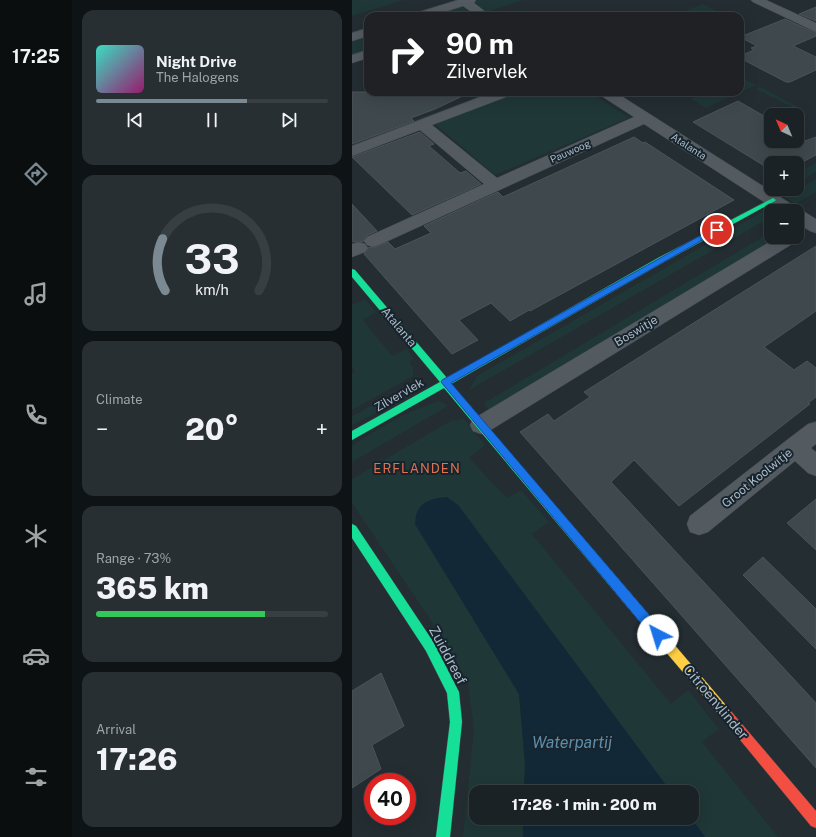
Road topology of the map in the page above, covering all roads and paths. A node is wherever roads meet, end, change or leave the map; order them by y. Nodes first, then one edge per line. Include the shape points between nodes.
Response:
1 (757, 0) edge
2 (468, 1) edge
3 (433, 12) edge
4 (479, 12) edge
5 (816, 28) edge
6 (364, 33) edge
7 (352, 37) edge
8 (364, 55) edge
9 (352, 59) edge
10 (496, 96) edge
11 (611, 96) edge
12 (645, 118) junction
13 (422, 124) junction
14 (352, 151) edge
15 (495, 185) junction
16 (772, 200) junction
17 (779, 204) edge
18 (804, 220) edge
19 (814, 226) edge
20 (804, 231) edge
21 (780, 244) edge
22 (361, 247) edge
23 (352, 272) edge
24 (445, 382) junction
25 (481, 425) junction
26 (816, 431) edge
27 (352, 436) edge
28 (795, 447) junction
29 (816, 466) edge
30 (698, 524) dead end
31 (352, 529) edge
32 (816, 821) edge
33 (444, 837) edge

1 - 5 street
2 - 3 street
2 - 4 street
6 - 7 street
8 - 9 street
10 - 13 street
11 - 12 street, Atalanta
12 - 15 street, Pauwoog
12 - 16 street, Atalanta
13 - 14 street
13 - 15 street
15 - 22 street, Pauwoog
16 - 17 street
16 - 24 street, Zilvervlek
18 - 19 street
19 - 20 street
21 - 25 street, Boswitje
23 - 24 street, Atalanta
24 - 25 street, Citroenvlinder
24 - 27 street, Zilvervlek
25 - 32 street, Citroenvlinder
26 - 28 street, Groot Koolwitje
28 - 29 street
28 - 30 street, Groot Koolwitje
31 - 33 street, Zuiddreef via 430,647 453,692 456,722

